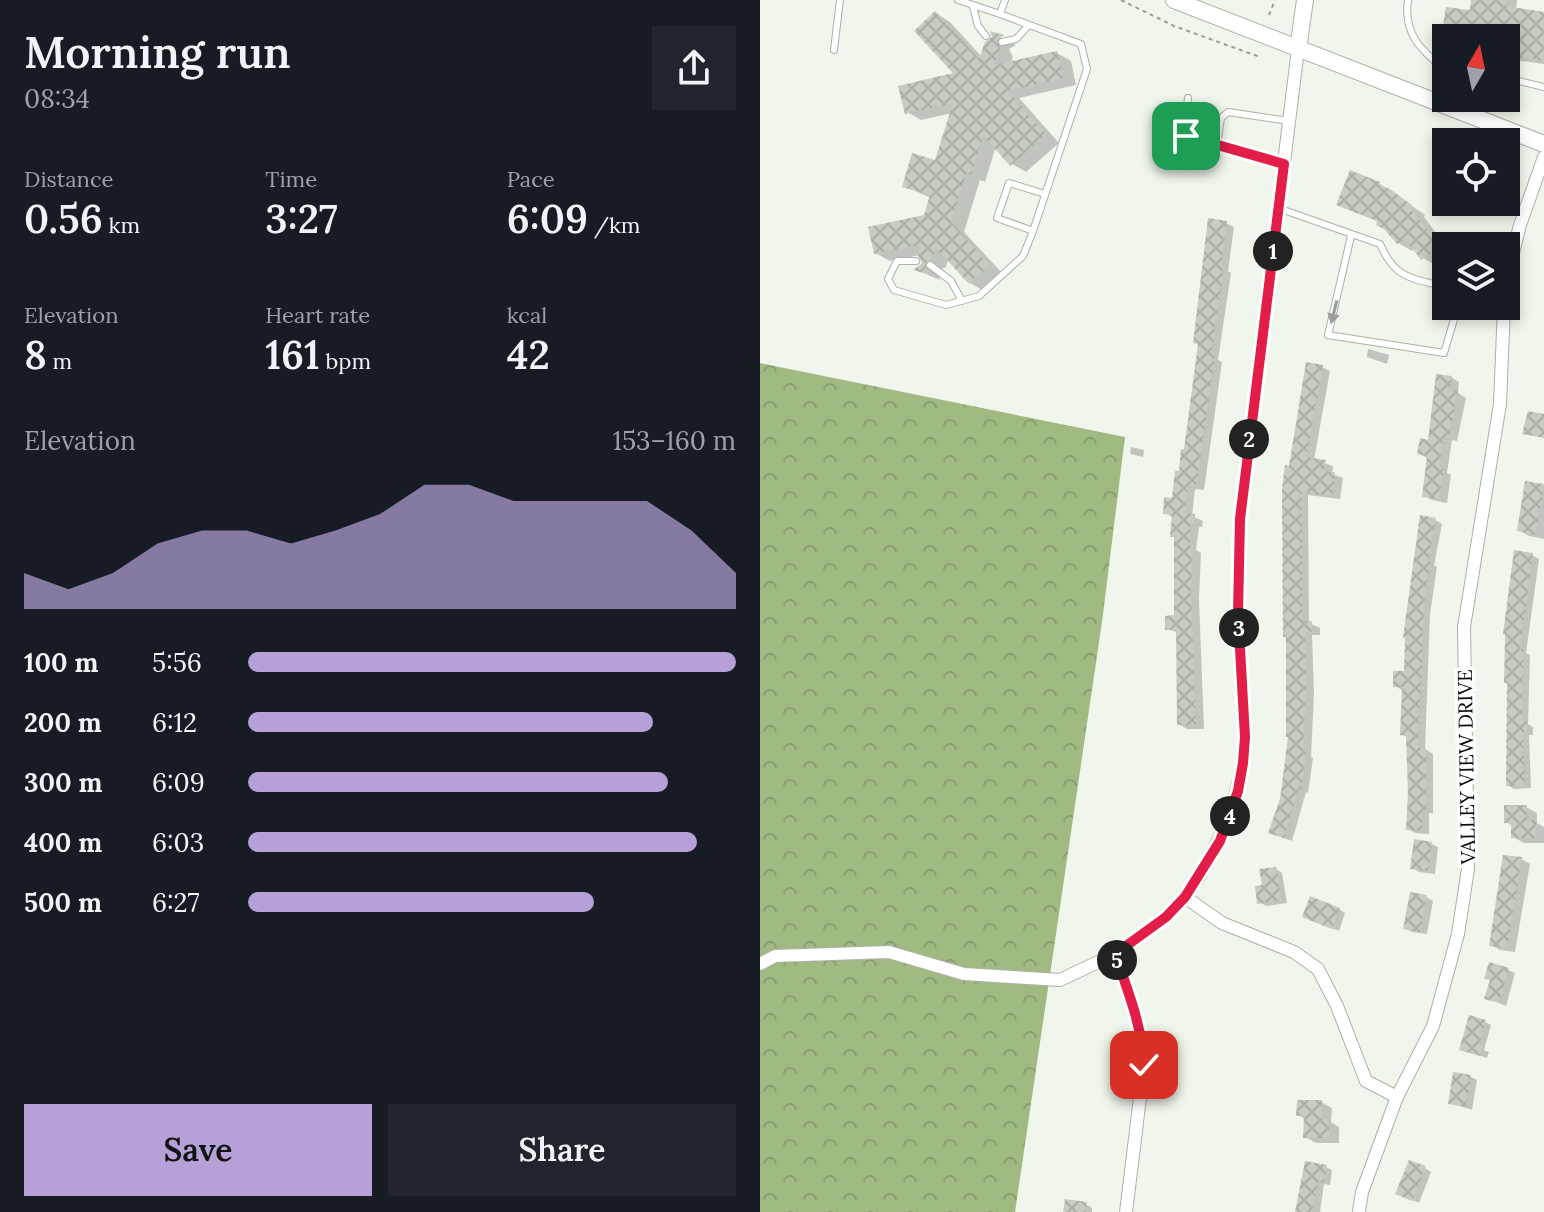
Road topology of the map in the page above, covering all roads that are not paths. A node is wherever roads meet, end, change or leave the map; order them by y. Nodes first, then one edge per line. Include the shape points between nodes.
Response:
1 (840, 0) edge
2 (958, 0) edge
3 (1005, 0) edge
4 (1174, 0) edge
5 (1305, 0) edge
6 (1408, 0) edge
7 (973, 6) junction
8 (1000, 14) junction
9 (1028, 26) junction
10 (986, 36) dead end
11 (1002, 42) dead end
12 (1298, 49) junction
13 (834, 50) dead end
14 (1432, 56) edge
15 (1520, 81) edge
16 (1544, 87) edge
17 (1188, 98) dead end
18 (1432, 99) edge
19 (1464, 112) edge
20 (1289, 121) junction
21 (1217, 144) junction
22 (1544, 144) edge
23 (1544, 157) edge
24 (1284, 164) junction
25 (1045, 194) junction
26 (1278, 208) junction
27 (1033, 231) junction
28 (1518, 232) edge
29 (1351, 236) junction
30 (916, 261) dead end
31 (930, 265) dead end
32 (1432, 284) edge
33 (962, 301) junction
34 (1454, 320) edge
35 (1503, 320) edge
36 (1185, 897) junction
37 (1115, 954) junction
38 (760, 964) edge
39 (1397, 1097) junction
40 (1126, 1212) edge
41 (1359, 1212) edge

1 - 13 lane
2 - 7 lane
3 - 8 lane
4 - 12 main road
5 - 12 main road
6 - 14 lane via 1406,23
7 - 8 lane
7 - 10 lane
8 - 9 lane
9 - 11 lane via 1016,39
9 - 25 lane via 1081,44 1087,69
12 - 18 main road
12 - 20 street
15 - 16 lane
17 - 21 lane via 1186,136
19 - 22 main road
20 - 21 lane via 1228,112 1221,118
20 - 24 street
21 - 24 lane
23 - 28 street
24 - 26 street
25 - 27 lane
25 - 27 lane via 1009,183 997,218
26 - 29 lane
26 - 36 street via 1240,519 1243,763 1220,841
27 - 33 lane via 1023,256 979,296
29 - 32 lane via 1380,244 1388,263 1404,277
29 -> 34 lane via 1328,335 1444,353
30 - 33 lane via 897,261 888,279 894,290 946,305
31 - 33 lane via 951,281
35 - 39 street, VALLEY VIEW DRIVE via 1500,404 1464,627 1468,869 1458,934 1433,1026
36 - 37 street
36 - 39 street via 1222,923 1294,952 1318,969 1366,1081
37 - 38 street via 1060,980 964,974 889,952 775,956
37 - 40 street via 1136,1015 1144,1065
39 - 41 street, VALLEY VIEW DRIVE

